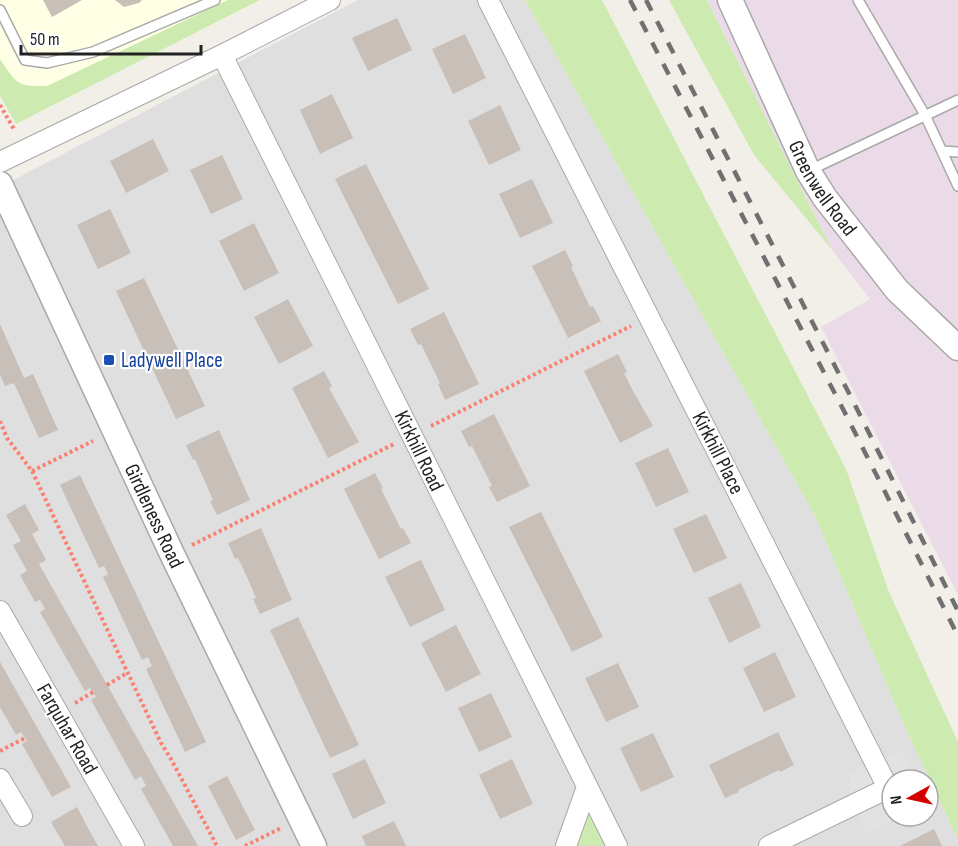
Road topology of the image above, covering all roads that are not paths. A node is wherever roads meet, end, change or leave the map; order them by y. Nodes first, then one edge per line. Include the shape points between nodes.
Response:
1 (215, 0) edge
2 (330, 0) edge
3 (488, 0) edge
4 (730, 0) edge
5 (858, 0) edge
6 (0, 10) edge
7 (222, 55) junction
8 (958, 100) edge
9 (925, 115) junction
10 (942, 152) junction
11 (958, 152) edge
12 (0, 162) edge
13 (808, 171) junction
14 (0, 184) edge
15 (958, 186) edge
16 (958, 348) edge
17 (0, 611) edge
18 (0, 779) edge
19 (587, 788) junction
20 (22, 816) dead end
21 (134, 846) edge
22 (314, 846) edge
23 (566, 846) edge
24 (616, 846) edge
25 (770, 846) edge

1 - 6 lane via 93,52 47,63 25,60
2 - 7 street
3 - 25 street, Kirkhill Place via 888,788
4 - 13 street, Greenwell Road
5 - 9 lane
7 - 12 street
7 - 19 street, Kirkhill Road
8 - 9 lane
9 - 10 lane
9 - 13 lane
10 - 11 lane
10 - 15 lane
13 - 16 street, Greenwell Road via 897,290
14 - 22 street, Girdleness Road via 172,555
17 - 21 street, Farquhar Road
18 - 20 street
19 - 23 street
19 - 24 street, Kirkhill Road

